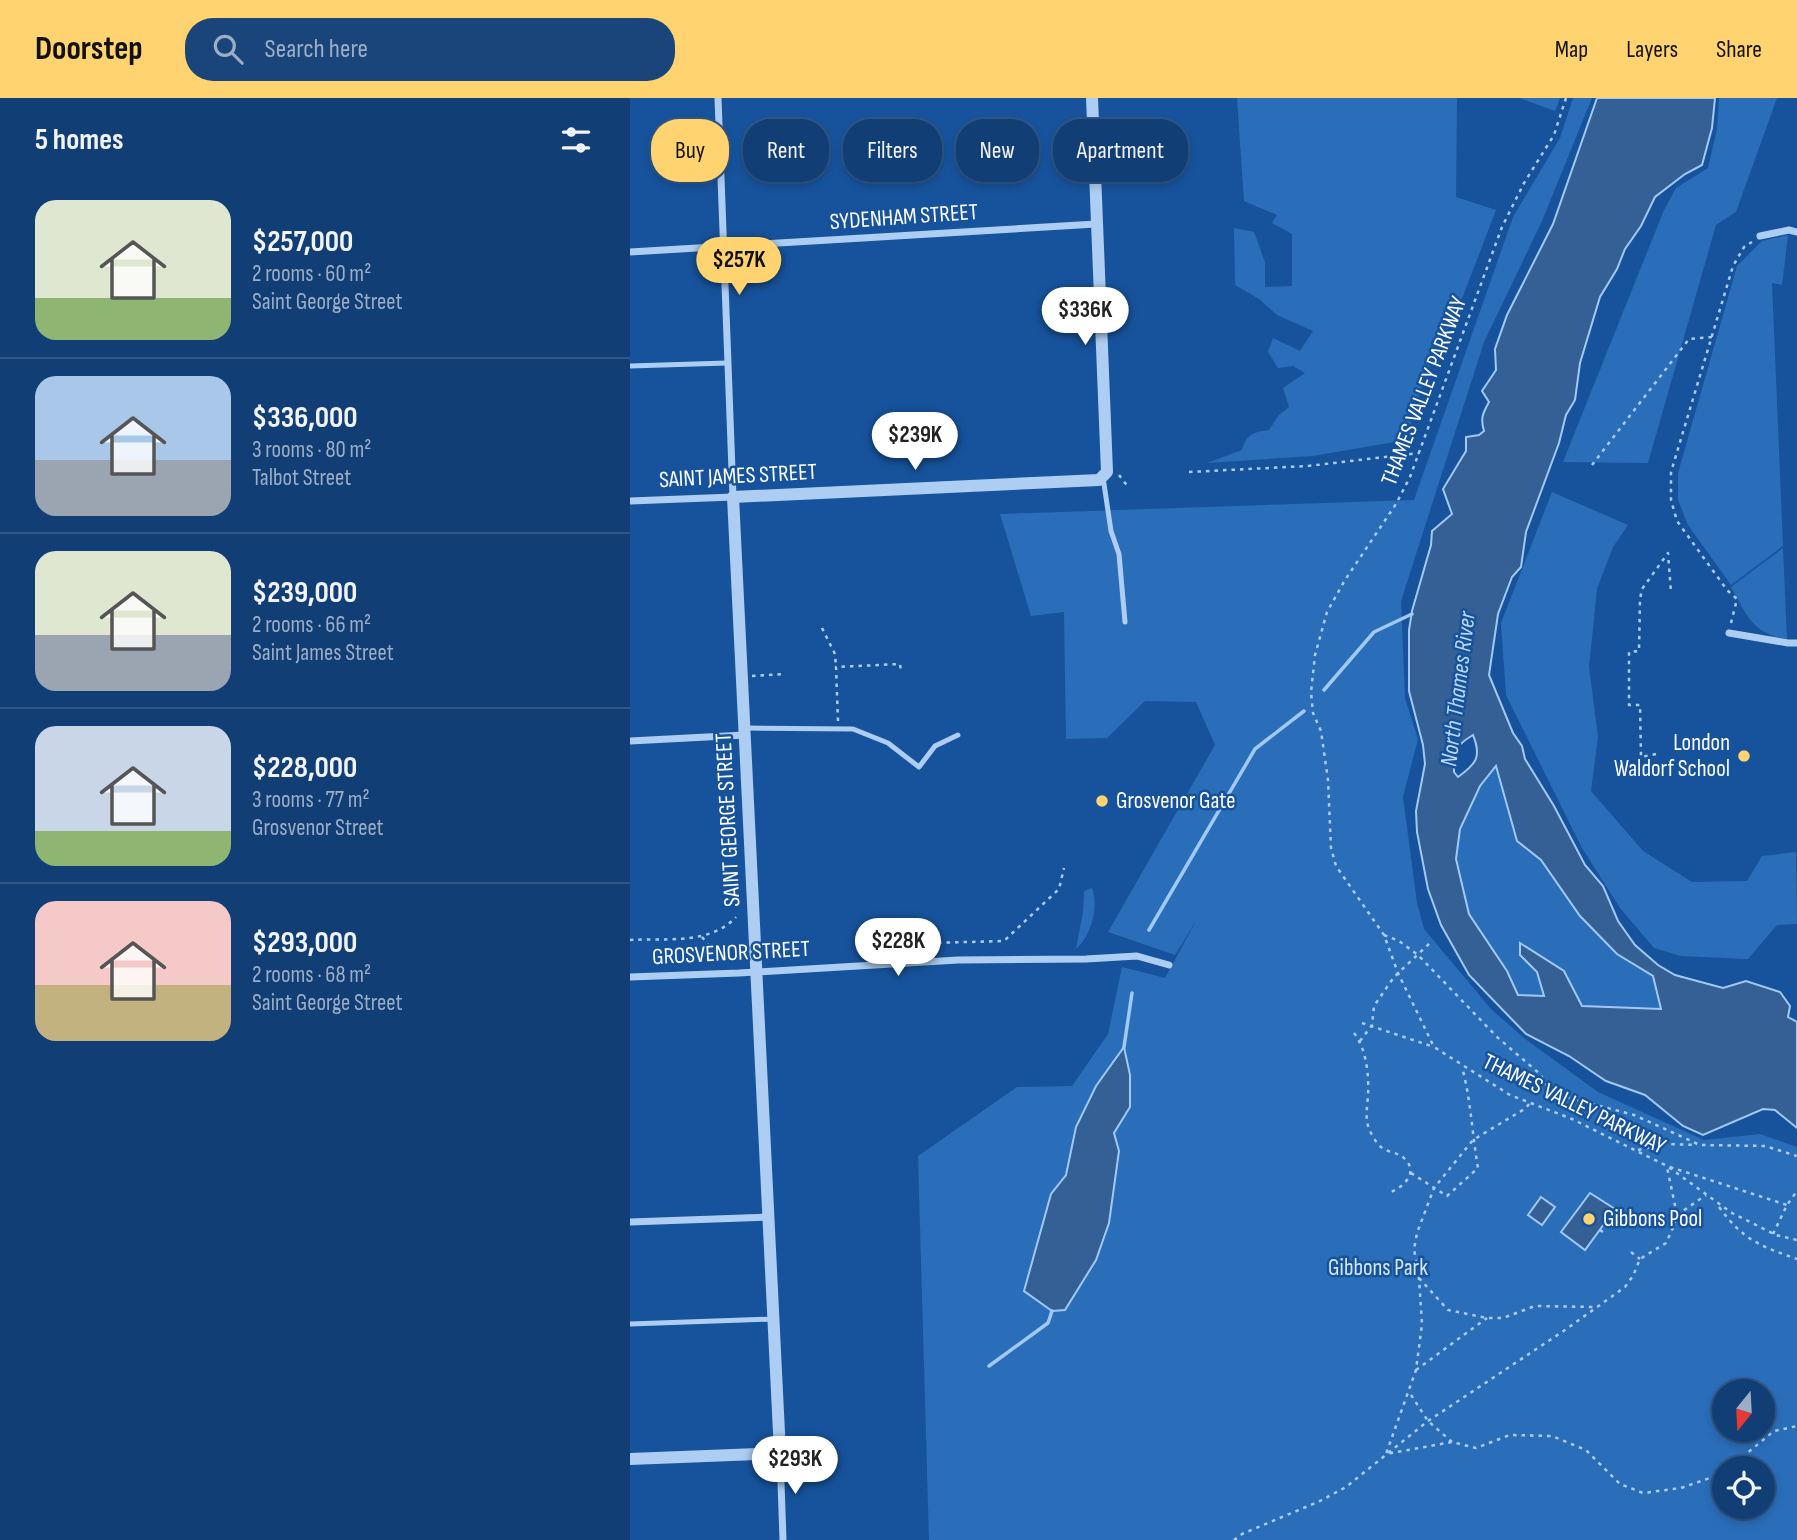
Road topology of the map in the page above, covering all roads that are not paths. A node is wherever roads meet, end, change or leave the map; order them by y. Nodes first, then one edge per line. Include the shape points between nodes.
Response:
1 (718, 98) edge
2 (1092, 98) edge
3 (1096, 224) junction
4 (1797, 232) edge
5 (1760, 236) road end
6 (724, 247) junction
7 (630, 252) edge
8 (727, 363) junction
9 (630, 366) edge
10 (1101, 477) junction
11 (733, 497) junction
12 (630, 501) edge
13 (1125, 622) dead end
14 (1729, 633) road end
15 (1797, 643) edge
16 (745, 732) junction
17 (958, 735) dead end
18 (630, 741) edge
19 (1169, 965) dead end
20 (756, 972) junction
21 (630, 977) edge
22 (768, 1217) junction
23 (630, 1222) edge
24 (773, 1319) junction
25 (630, 1324) edge
26 (780, 1453) junction
27 (630, 1459) edge
28 (783, 1540) edge

1 - 6 street, SAINT GEORGE STREET
2 - 3 street
3 - 6 street, SYDENHAM STREET
3 - 10 street via 1107,472
4 - 5 street
6 - 7 street, SYDENHAM STREET
6 - 8 street, SAINT GEORGE STREET
8 - 9 lane
8 - 11 street, SAINT GEORGE STREET
10 - 11 street, SAINT JAMES STREET
10 - 13 lane via 1118,544
11 - 12 street, SAINT JAMES STREET
11 - 16 street, SAINT GEORGE STREET
14 - 15 street
16 - 17 lane via 853,729 888,743 919,767 935,746
16 - 18 street
16 - 20 street, SAINT GEORGE STREET
19 - 20 street, GROSVENOR STREET via 1138,956 932,961
20 - 21 street, GROSVENOR STREET
20 - 22 street, SAINT GEORGE STREET
22 - 23 street
22 - 24 street, SAINT GEORGE STREET
24 - 25 lane
24 - 26 street, SAINT GEORGE STREET
26 - 27 street
26 - 28 street, SAINT GEORGE STREET

